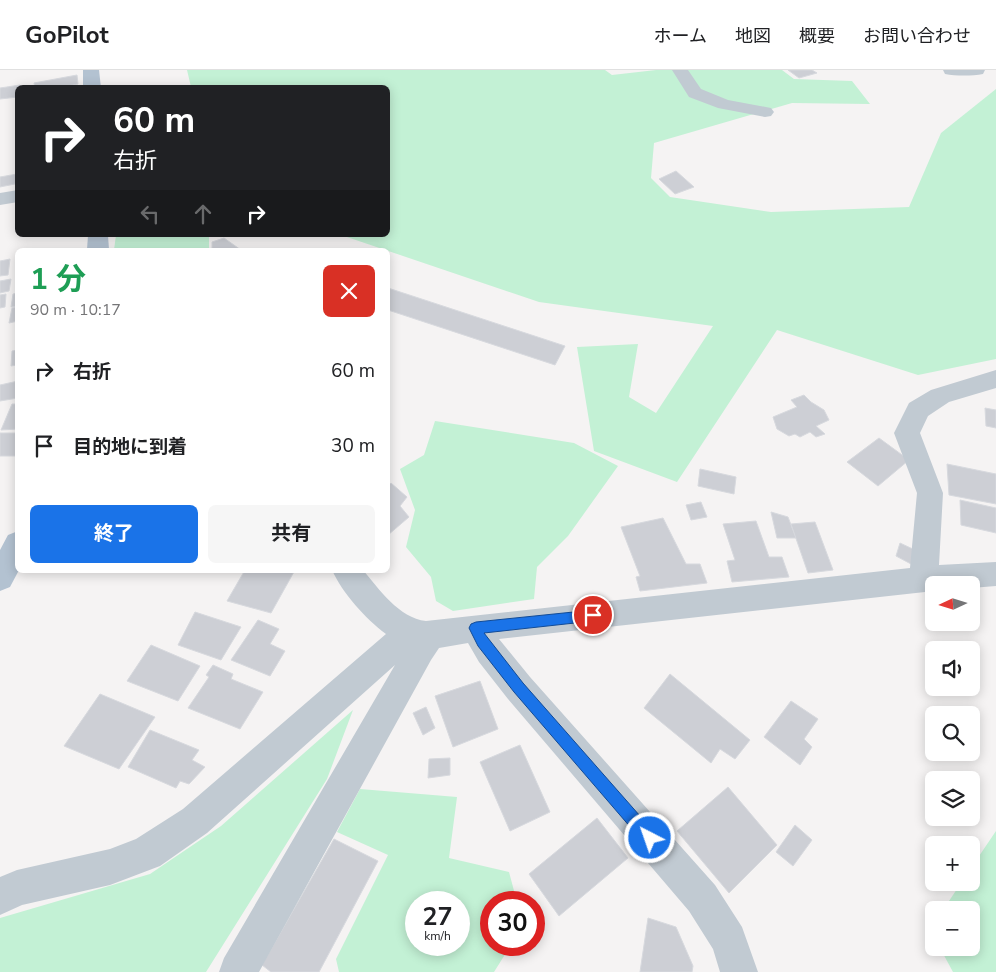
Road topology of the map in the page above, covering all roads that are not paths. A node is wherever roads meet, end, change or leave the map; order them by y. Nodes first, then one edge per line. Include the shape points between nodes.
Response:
1 (91, 70) edge
2 (680, 70) edge
3 (951, 70) edge
4 (977, 70) edge
5 (92, 85) edge
6 (765, 112) dead end
7 (15, 196) edge
8 (0, 199) edge
9 (996, 379) edge
10 (15, 549) edge
11 (348, 573) edge
12 (996, 574) edge
13 (0, 578) edge
14 (924, 579) junction
15 (476, 628) junction
16 (420, 633) junction
17 (0, 897) edge
18 (238, 972) edge
19 (740, 972) edge

1 - 5 main road
2 - 6 street via 695,93 724,104
3 - 4 street
7 - 8 street
9 - 14 street via 940,396 918,410 907,433 930,493
10 - 13 main road
11 - 16 street via 390,618
12 - 14 street
14 - 15 street
15 - 16 street
15 - 19 street via 482,642 519,688 702,898 729,940
16 - 17 street via 195,822 155,848 110,867 17,888
16 - 18 street via 420,650

